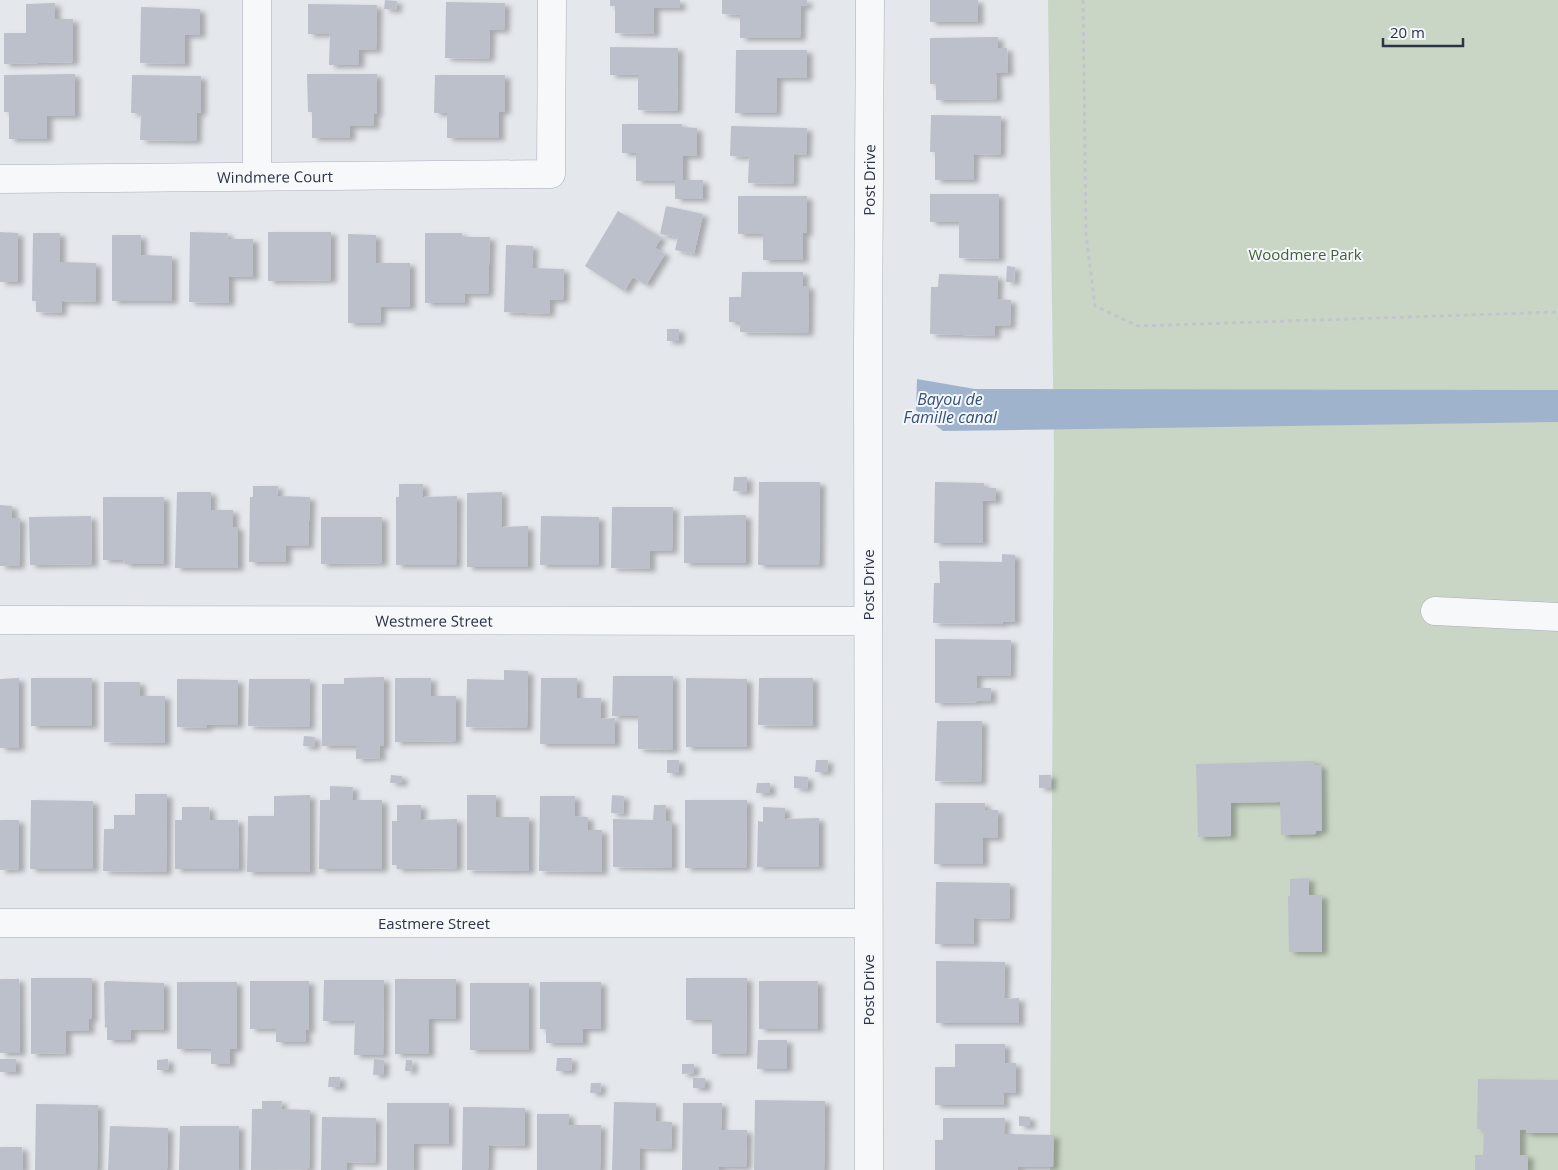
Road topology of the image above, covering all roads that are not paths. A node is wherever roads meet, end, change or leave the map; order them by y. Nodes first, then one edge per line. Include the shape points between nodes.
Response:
1 (257, 0) edge
2 (552, 0) edge
3 (870, 0) edge
4 (258, 176) junction
5 (0, 179) edge
6 (1434, 611) dead end
7 (1558, 617) edge
8 (0, 620) edge
9 (868, 621) junction
10 (0, 923) edge
11 (868, 923) junction
12 (869, 1170) edge

1 - 4 street
2 - 4 street, Windmere Court via 551,174
3 - 9 street, Post Drive
4 - 5 street, Windmere Court
6 - 7 street
8 - 9 street, Westmere Street
9 - 11 street, Post Drive
10 - 11 street, Eastmere Street
11 - 12 street, Post Drive

